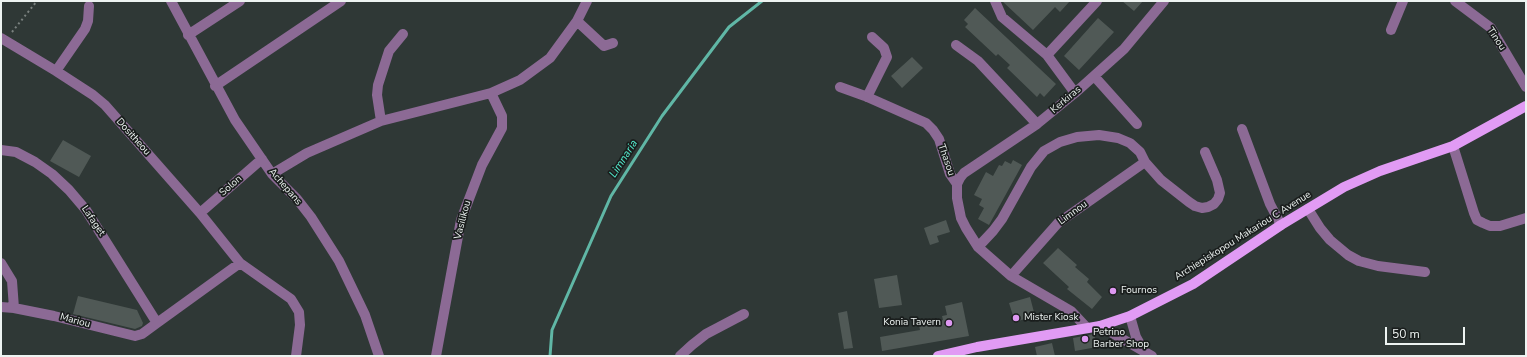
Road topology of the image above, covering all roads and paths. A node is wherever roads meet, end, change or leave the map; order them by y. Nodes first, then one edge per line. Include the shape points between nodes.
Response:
1 (37, 1) edge
2 (171, 1) edge
3 (240, 1) edge
4 (341, 1) edge
5 (587, 1) edge
6 (995, 1) edge
7 (1097, 1) edge
8 (1164, 1) edge
9 (1403, 1) edge
10 (1455, 1) edge
11 (89, 6) dead end
12 (577, 21) junction
13 (1391, 30) dead end
14 (403, 34) dead end
15 (188, 35) junction
16 (872, 37) dead end
17 (3, 40) edge
18 (613, 43) dead end
19 (956, 45) dead end
20 (1047, 55) junction
21 (56, 71) junction
22 (1094, 76) junction
23 (215, 86) junction
24 (840, 87) dead end
25 (1526, 87) edge
26 (491, 93) junction
27 (1075, 93) junction
28 (867, 97) junction
29 (1526, 106) edge
30 (381, 121) junction
31 (1036, 124) junction
32 (1137, 124) dead end
33 (1242, 129) dead end
34 (1453, 146) junction
35 (1, 150) edge
36 (1205, 152) dead end
37 (262, 159) junction
38 (1145, 162) junction
39 (272, 174) junction
40 (957, 184) junction
41 (1308, 209) junction
42 (200, 213) junction
43 (1526, 218) edge
44 (1281, 225) junction
45 (978, 247) junction
46 (1, 263) edge
47 (240, 263) junction
48 (1425, 272) dead end
49 (1011, 276) junction
50 (1, 307) edge
51 (14, 308) junction
52 (744, 314) dead end
53 (1130, 316) junction
54 (157, 323) junction
55 (1100, 326) junction
56 (1087, 328) junction
57 (1149, 354) edge
58 (296, 356) edge
59 (379, 356) edge
60 (436, 356) edge
61 (680, 356) edge
62 (938, 356) edge

1 - 17 path
2 - 15 street, Achepans
3 - 15 street
4 - 23 street
5 - 12 street
6 - 20 street via 1002,17
7 - 20 street
8 - 22 street, Kerkiras via 1124,49
9 - 13 street
10 - 25 street, Tinou via 1491,28
11 - 21 street via 85,29
12 - 18 street via 604,46
12 - 26 street via 550,58 520,80
14 - 30 street via 389,51 378,85
15 - 23 street, Achepans
16 - 28 street via 884,48 887,58
17 - 21 street, Dositheou
19 - 31 street via 978,61
20 - 27 street
21 - 42 street, Dositheou via 105,105
22 - 27 street, Kerkiras
22 - 32 street
23 - 37 street, Achepans
24 - 28 street, Thasou
26 - 30 street
26 - 60 street, Vasilikou via 502,116 502,128 482,165 461,220
27 - 31 street, Kerkiras
28 - 40 street, Thasou via 930,126 939,139 952,179
29 - 34 main road, Archiepiskopou Makariou C Avenue
30 - 39 street via 307,153
31 - 40 street, Kerkiras via 964,173
33 - 44 street via 1270,204
34 - 41 main road, Archiepiskopou Makariou C Avenue via 1361,179
34 - 43 street via 1477,220 1490,226 1500,226
35 - 54 street, Lafaget via 16,152 35,162 69,190 86,210
36 - 38 street via 1220,193 1218,200 1202,208 1189,202 1161,180
37 - 39 street, Achepans
37 - 42 street, Solon
38 - 45 street via 1140,152 1130,143 1118,138 1072,138 1052,146 1044,151 1031,167 1002,219
38 - 49 street, Limnou via 1058,223
39 - 59 street, Achepans via 311,217 339,261 365,314
40 - 45 street, Thasou via 961,218
41 - 44 main road, Archiepiskopou Makariou C Avenue
41 - 48 street via 1330,240 1348,255 1378,266
42 - 47 street, Dositheou
44 - 53 main road, Archiepiskopou Makariou C Avenue via 1193,284
45 - 49 street, Thasou
46 - 51 street via 12,281
47 - 54 street
47 - 58 street, Dositheou via 291,299 299,312
49 - 56 street, Thasou via 1071,311
50 - 51 street, Mariou
51 - 54 street, Mariou via 135,336
52 - 61 street via 706,334
53 - 55 main road, Archiepiskopou Makariou C Avenue
53 - 57 street via 1136,336
55 - 56 main road, Archiepiskopou Makariou C Avenue
55 - 57 street
56 - 62 main road, Archiepiskopou Makariou C Avenue

